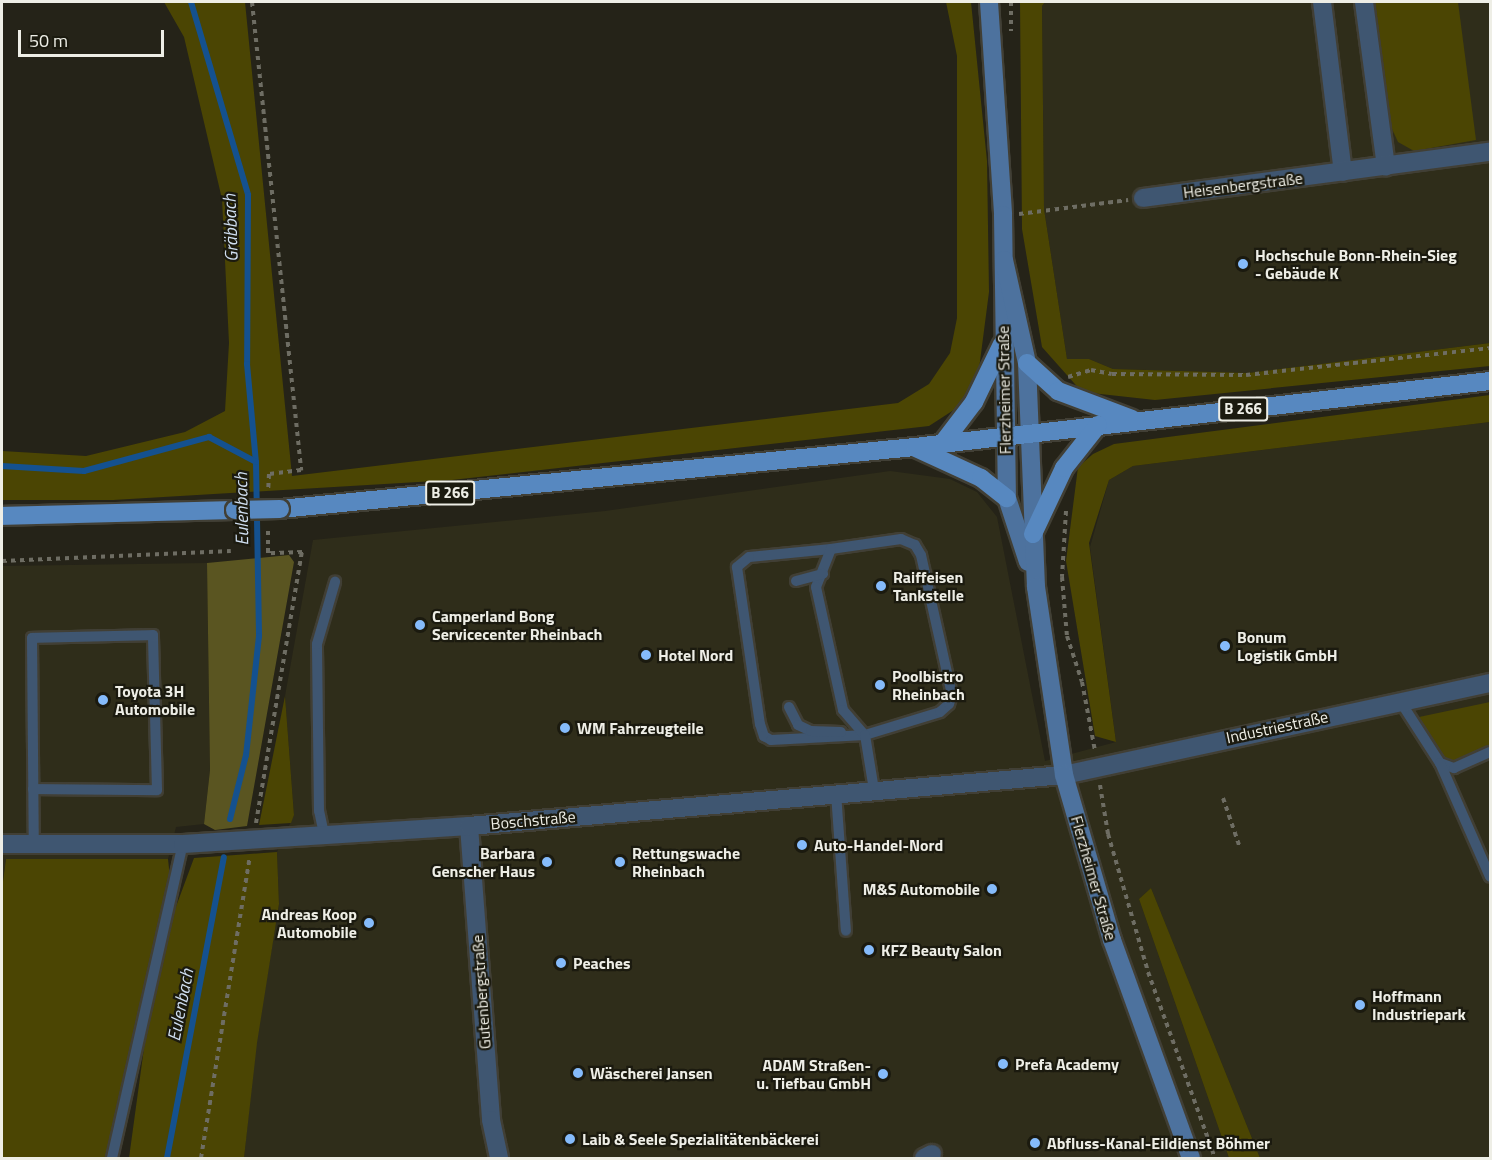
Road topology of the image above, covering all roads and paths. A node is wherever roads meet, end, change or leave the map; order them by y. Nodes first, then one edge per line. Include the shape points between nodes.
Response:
1 (252, 2) edge
2 (989, 2) edge
3 (1322, 2) edge
4 (1364, 2) edge
5 (1491, 152) edge
6 (1386, 167) junction
7 (1343, 172) junction
8 (1143, 198) joint
9 (1017, 214) dead end
10 (1004, 260) junction
11 (1002, 344) junction
12 (1491, 348) edge
13 (1027, 363) junction
14 (1064, 381) dead end
15 (1491, 381) edge
16 (1137, 421) junction
17 (1098, 425) junction
18 (1032, 433) junction
19 (1005, 436) junction
20 (942, 444) junction
21 (915, 447) junction
22 (268, 491) dead end
23 (1007, 498) junction
24 (1067, 506) dead end
25 (2, 516) edge
26 (268, 530) dead end
27 (1033, 534) junction
28 (831, 549) junction
29 (231, 551) dead end
30 (2, 561) edge
31 (823, 574) junction
32 (796, 581) dead end
33 (334, 582) dead end
34 (1036, 586) junction
35 (1491, 683) edge
36 (1400, 701) junction
37 (789, 707) dead end
38 (866, 735) junction
39 (1491, 752) edge
40 (1440, 763) junction
41 (1098, 769) junction
42 (1064, 775) junction
43 (33, 789) junction
44 (874, 790) junction
45 (836, 793) junction
46 (1223, 798) dead end
47 (469, 826) junction
48 (324, 834) junction
49 (253, 839) junction
50 (2, 844) edge
51 (183, 844) junction
52 (34, 847) junction
53 (1240, 848) dead end
54 (1491, 877) edge
55 (846, 931) dead end
56 (112, 1158) edge
57 (201, 1158) edge
58 (499, 1158) edge
59 (1191, 1158) edge
60 (1215, 1158) edge

1 - 22 path via 301,470 269,474
2 - 10 main road, Flerzheimer Straße
3 - 7 street
4 - 6 street
5 - 6 street, Heisenbergstraße
6 - 7 street, Heisenbergstraße
7 - 8 street, Heisenbergstraße
8 - 9 path
10 - 11 main road, Flerzheimer Straße
10 - 13 main road, Flerzheimer Straße
11 - 19 main road, Flerzheimer Straße
11 - 20 main road via 974,402
12 - 14 path via 1246,375 1112,374 1091,370
13 - 16 main road via 1058,391
13 - 18 main road, Flerzheimer Straße
15 - 16 main road, B 266
16 - 17 main road, B 266
17 - 18 main road, B 266
17 - 27 main road via 1064,468
18 - 19 main road, B 266
18 - 27 main road, Flerzheimer Straße
19 - 20 main road, B 266
19 - 23 main road, Flerzheimer Straße
20 - 21 main road, B 266
21 - 23 main road via 981,478
21 - 25 main road, B 266, bridge via 280,509
23 - 34 main road, Flerzheimer Straße
24 - 41 path via 1062,577 1067,636 1082,682
26 - 49 path via 268,553 302,552
27 - 34 main road, Flerzheimer Straße
28 - 31 lane
28 - 38 lane via 901,539 915,545 921,555 952,695 940,712
28 - 38 lane via 749,557 737,567 760,724 764,736 771,740
29 - 30 path
31 - 32 lane
31 - 38 lane via 816,587 843,710
33 - 48 lane via 317,644 319,811
34 - 42 main road, Flerzheimer Straße
35 - 36 street, Industriestraße
36 - 40 lane
36 - 41 street, Industriestraße via 1142,756
37 - 38 lane via 798,725 811,730
38 - 44 lane
39 - 40 lane via 1454,768
40 - 54 lane
41 - 42 street, Industriestraße
41 - 60 path via 1108,834 1148,972
42 - 44 street, Boschstraße
42 - 59 main road, Flerzheimer Straße via 1112,940
43 - 43 lane via 32,638 153,635 157,790
43 - 52 lane
44 - 45 street, Boschstraße
45 - 47 street, Boschstraße
45 - 55 lane
46 - 53 path
47 - 48 street, Boschstraße
47 - 58 street, Gutenbergstraße via 491,1119
48 - 49 street, Boschstraße
49 - 51 street, Boschstraße
49 - 57 path
50 - 52 street, Boschstraße
51 - 52 street, Boschstraße
51 - 56 lane

